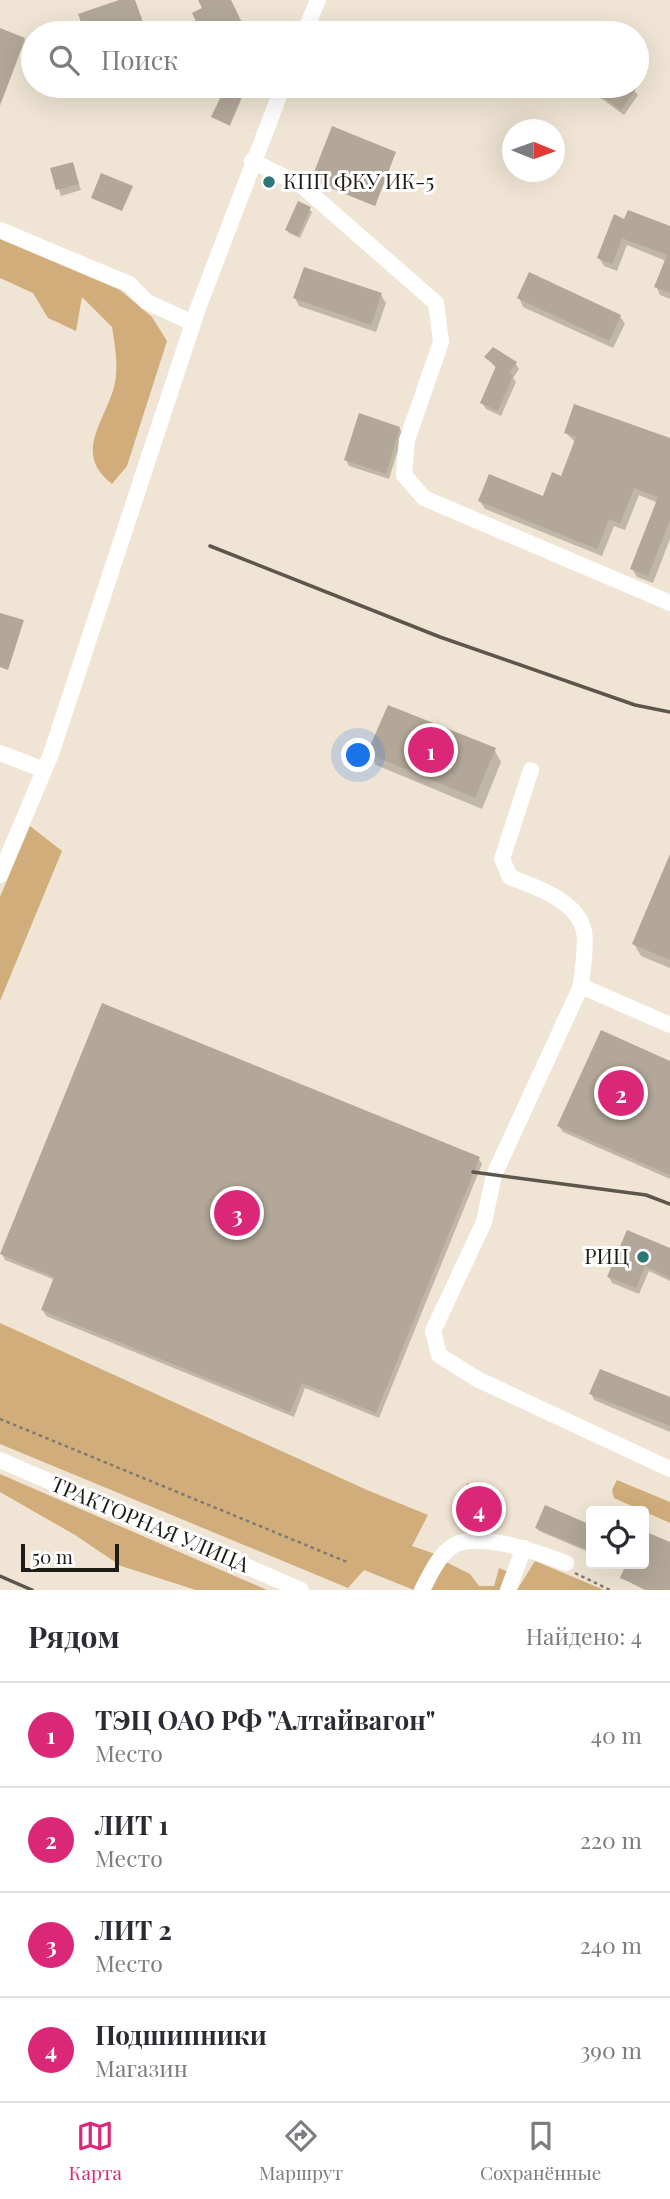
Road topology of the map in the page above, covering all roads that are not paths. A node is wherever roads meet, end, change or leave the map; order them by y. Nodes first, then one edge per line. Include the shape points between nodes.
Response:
1 (317, 0) edge
2 (309, 21) edge
3 (278, 98) edge
4 (252, 161) junction
5 (0, 230) edge
6 (194, 323) junction
7 (670, 603) edge
8 (0, 753) edge
9 (44, 770) junction
10 (531, 770) dead end
11 (0, 875) edge
12 (581, 986) junction
13 (670, 1025) edge
14 (0, 1460) edge
15 (670, 1469) edge
16 (524, 1548) junction
17 (566, 1563) road end
18 (301, 1590) edge
19 (422, 1590) edge
20 (508, 1590) edge

1 - 2 street
3 - 4 street
4 - 6 street
4 - 7 street via 301,185 436,303 441,342 407,440 404,475 424,498
5 - 6 street via 130,284 147,302
6 - 9 street
8 - 9 street
9 - 11 street
10 - 12 street via 502,859 510,877 552,894 577,917 584,931
12 - 13 street
12 - 15 street via 494,1175 484,1223 433,1331 439,1355 477,1379
14 - 18 street, ТРАКТОРНАЯ УЛИЦА
16 - 17 street
16 - 19 street via 485,1542 457,1544 436,1563
16 - 20 street

